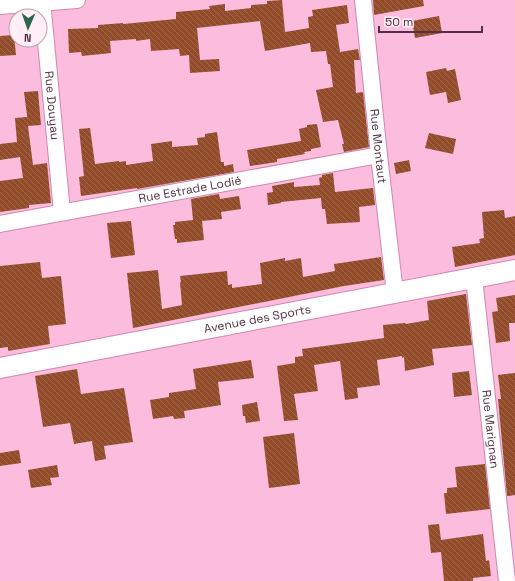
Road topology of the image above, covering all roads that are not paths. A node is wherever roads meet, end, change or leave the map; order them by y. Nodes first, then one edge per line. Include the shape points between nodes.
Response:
1 (77, 0) edge
2 (364, 0) edge
3 (42, 1) edge
4 (0, 6) edge
5 (379, 155) junction
6 (62, 212) junction
7 (0, 224) edge
8 (515, 270) edge
9 (474, 278) junction
10 (395, 292) junction
11 (0, 368) edge
12 (507, 581) edge

1 - 3 street
2 - 5 street, Rue Montaut
3 - 4 street
3 - 6 street, Rue Douyau
5 - 6 street, Rue Estrade Lodié
5 - 10 street, Rue Montaut
6 - 7 street, Rue Estrade Lodié
8 - 9 main road, Avenue des Sports
9 - 10 main road, Avenue des Sports
9 - 12 street, Rue Marignan
10 - 11 main road, Avenue des Sports

